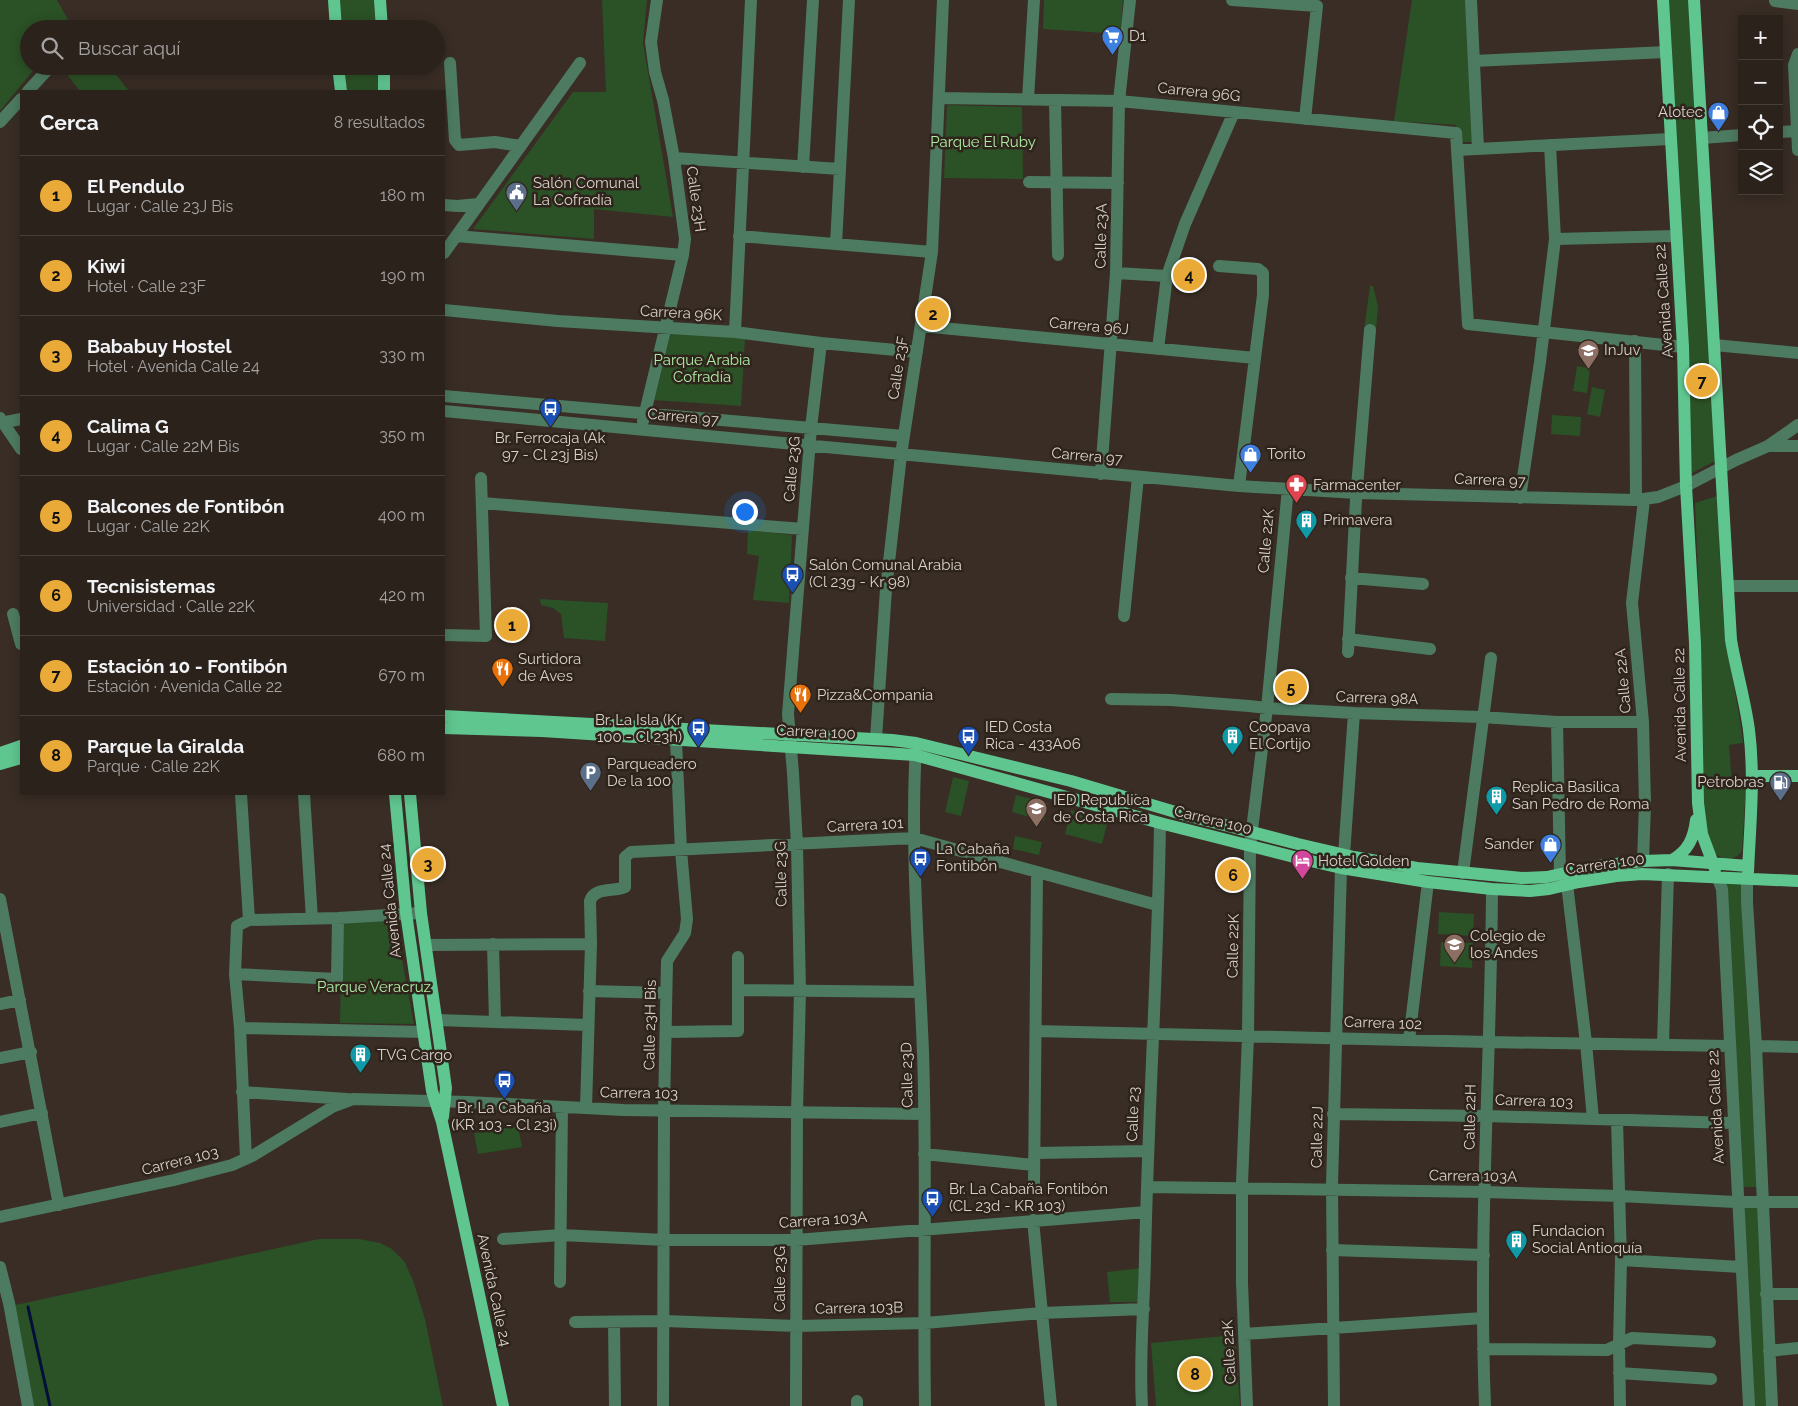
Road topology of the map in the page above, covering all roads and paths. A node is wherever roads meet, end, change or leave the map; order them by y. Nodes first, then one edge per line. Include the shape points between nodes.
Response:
1 (334, 0) edge
2 (380, 0) edge
3 (657, 0) edge
4 (751, 0) edge
5 (814, 0) edge
6 (849, 0) edge
7 (943, 0) edge
8 (1034, 0) edge
9 (1130, 0) edge
10 (1232, 0) edge
11 (1471, 0) edge
12 (1663, 0) edge
13 (1694, 0) edge
14 (1274, 1) edge
15 (1775, 1) edge
16 (1798, 4) edge
17 (335, 20) edge
18 (381, 20) edge
19 (1666, 52) junction
20 (1798, 54) edge
21 (1474, 61) junction
22 (450, 63) dead end
23 (580, 63) dead end
24 (43, 75) edge
25 (339, 75) edge
26 (384, 75) edge
27 (29, 90) edge
28 (342, 90) edge
29 (384, 90) edge
30 (939, 98) junction
31 (1028, 99) junction
32 (20, 100) edge
33 (1055, 100) junction
34 (1119, 101) junction
35 (1234, 112) junction
36 (1305, 119) junction
37 (0, 122) edge
38 (1797, 131) edge
39 (1783, 132) edge
40 (1738, 135) edge
41 (1702, 138) junction
42 (1670, 139) junction
43 (1550, 145) junction
44 (521, 146) junction
45 (1478, 149) junction
46 (1457, 150) junction
47 (1798, 150) edge
48 (674, 158) junction
49 (743, 163) junction
50 (803, 167) junction
51 (840, 169) junction
52 (1058, 181) junction
53 (1029, 182) dead end
54 (1118, 183) junction
55 (479, 204) junction
56 (445, 205) edge
57 (456, 236) junction
58 (739, 236) junction
59 (1676, 236) junction
60 (1555, 239) junction
61 (836, 244) junction
62 (445, 252) edge
63 (932, 252) junction
64 (684, 255) junction
65 (1058, 255) dead end
66 (1218, 266) dead end
67 (1116, 273) junction
68 (1167, 276) junction
69 (445, 310) edge
70 (921, 326) junction
71 (665, 329) junction
72 (1370, 330) dead end
73 (734, 332) junction
74 (1544, 332) junction
75 (1635, 342) junction
76 (821, 344) junction
77 (1111, 344) junction
78 (1714, 346) junction
79 (1684, 347) junction
80 (1158, 349) junction
81 (917, 352) junction
82 (1798, 353) edge
83 (1255, 358) junction
84 (445, 396) edge
85 (445, 411) edge
86 (644, 414) junction
87 (20, 419) edge
88 (1, 421) edge
89 (1798, 425) edge
90 (811, 428) junction
91 (641, 429) junction
92 (904, 436) junction
93 (810, 445) junction
94 (1768, 446) junction
95 (1798, 446) edge
96 (20, 448) edge
97 (901, 455) junction
98 (1722, 468) junction
99 (1102, 474) junction
100 (1138, 477) junction
101 (482, 478) dead end
102 (1239, 486) junction
103 (1686, 486) junction
104 (1288, 488) junction
105 (1357, 493) junction
106 (1520, 498) junction
107 (1640, 500) junction
108 (482, 503) junction
109 (803, 529) junction
110 (1351, 578) junction
111 (1423, 584) dead end
112 (1728, 586) junction
113 (1798, 586) edge
114 (17, 613) edge
115 (1124, 616) dead end
116 (0, 618) edge
117 (445, 635) edge
118 (20, 636) edge
119 (1430, 649) dead end
120 (1491, 658) dead end
121 (1111, 699) dead end
122 (1267, 708) junction
123 (1354, 714) junction
124 (445, 716) edge
125 (1482, 717) junction
126 (1557, 722) junction
127 (1642, 722) junction
128 (445, 728) edge
129 (676, 740) junction
130 (876, 740) junction
131 (790, 741) junction
132 (20, 746) edge
133 (916, 749) junction
134 (0, 753) edge
135 (20, 758) edge
136 (0, 764) edge
137 (1752, 776) junction
138 (1798, 776) edge
139 (241, 795) edge
140 (304, 795) edge
141 (395, 795) edge
142 (410, 795) edge
143 (1698, 803) junction
144 (1160, 823) junction
145 (1251, 832) junction
146 (914, 838) junction
147 (797, 845) junction
148 (1250, 846) junction
149 (681, 850) junction
150 (1344, 855) junction
151 (1672, 860) junction
152 (1643, 861) junction
153 (1712, 863) junction
154 (1341, 868) junction
155 (1748, 872) junction
156 (1037, 873) junction
157 (1462, 873) junction
158 (1668, 874) junction
159 (1717, 876) junction
160 (1563, 880) junction
161 (1798, 881) edge
162 (1428, 882) junction
163 (1492, 889) junction
164 (0, 899) edge
165 (1157, 905) junction
166 (406, 913) junction
167 (421, 913) junction
168 (338, 918) junction
169 (312, 919) junction
170 (244, 923) junction
171 (5, 942) edge
172 (493, 944) junction
173 (591, 944) junction
174 (426, 945) junction
175 (738, 957) dead end
176 (235, 974) junction
177 (738, 990) junction
178 (589, 991) junction
179 (800, 991) junction
180 (920, 992) junction
181 (666, 993) junction
182 (20, 1000) junction
183 (0, 1004) edge
184 (437, 1020) junction
185 (495, 1021) junction
186 (588, 1025) junction
187 (240, 1028) junction
188 (1036, 1030) junction
189 (424, 1032) junction
190 (666, 1032) junction
191 (1152, 1033) junction
192 (1248, 1036) junction
193 (1337, 1037) junction
194 (1409, 1040) junction
195 (1488, 1042) junction
196 (1586, 1043) junction
197 (1663, 1044) junction
198 (1729, 1046) junction
199 (1756, 1046) junction
200 (1798, 1047) edge
201 (31, 1052) junction
202 (0, 1058) edge
203 (242, 1092) junction
204 (353, 1099) junction
205 (440, 1102) junction
206 (562, 1107) junction
207 (586, 1108) junction
208 (664, 1110) junction
209 (42, 1112) junction
210 (797, 1112) junction
211 (924, 1114) junction
212 (1334, 1114) junction
213 (1486, 1116) junction
214 (1592, 1119) junction
215 (1617, 1120) junction
216 (0, 1122) edge
217 (1733, 1123) junction
218 (1148, 1151) junction
219 (924, 1154) junction
220 (1034, 1159) junction
221 (246, 1160) junction
222 (1034, 1186) dead end
223 (1147, 1188) junction
224 (1242, 1188) junction
225 (1332, 1190) junction
226 (1485, 1192) junction
227 (1620, 1196) junction
228 (1762, 1201) junction
229 (1738, 1202) junction
230 (1798, 1202) edge
231 (59, 1205) junction
232 (1146, 1212) junction
233 (0, 1217) edge
234 (1033, 1220) junction
235 (925, 1229) junction
236 (561, 1235) junction
237 (502, 1239) dead end
238 (665, 1240) junction
239 (796, 1240) junction
240 (1332, 1250) junction
241 (1484, 1255) junction
242 (1621, 1260) junction
243 (1741, 1266) junction
244 (0, 1267) edge
245 (560, 1282) dead end
246 (1766, 1294) junction
247 (1798, 1294) edge
248 (1144, 1309) junction
249 (1042, 1313) junction
250 (1482, 1318) junction
251 (665, 1321) junction
252 (575, 1322) dead end
253 (614, 1322) junction
254 (925, 1323) junction
255 (796, 1326) junction
256 (1333, 1328) junction
257 (1244, 1334) junction
258 (1710, 1342) dead end
259 (1619, 1344) junction
260 (1798, 1348) edge
261 (1483, 1349) junction
262 (1769, 1351) junction
263 (1620, 1373) junction
264 (1711, 1379) dead end
265 (28, 1406) edge
266 (502, 1406) edge
267 (615, 1406) edge
268 (663, 1406) edge
269 (796, 1406) edge
270 (925, 1406) edge
271 (1051, 1406) edge
272 (1142, 1406) edge
273 (1247, 1406) edge
274 (1334, 1406) edge
275 (1485, 1406) edge
276 (1620, 1406) edge
277 (1749, 1406) edge
278 (1772, 1406) edge

1 - 17 main road
2 - 18 main road
3 - 48 street, Calle 23H via 651,42
4 - 49 street
5 - 50 street
6 - 51 street
7 - 30 street, Calle 23F
8 - 31 street
9 - 34 street, Calle 23A
10 - 14 street
11 - 21 street
12 - 19 main road, Avenida Calle 22
13 - 41 main road
14 - 36 street via 1315,5 1317,8
15 - 16 street
19 - 21 street
19 - 42 main road, Avenida Calle 22
20 - 38 street via 1794,65
21 - 45 street
22 - 44 street via 457,143 495,142
23 - 44 street
24 - 27 street
25 - 28 main road
26 - 29 main road
30 - 31 street, Carrera 96G
30 - 63 street, Calle 23F
31 - 33 street, Carrera 96G
32 - 37 street
33 - 34 street, Carrera 96G
33 - 52 street
34 - 35 street, Carrera 96G
34 - 54 street, Calle 23A
35 - 36 street, Carrera 96G
35 - 68 street via 1185,224
36 - 46 street, Carrera 96G via 1456,133
38 - 39 street
38 - 47 street
40 - 41 street
41 - 78 main road
42 - 43 street
42 - 59 main road, Avenida Calle 22
43 - 45 street
43 - 60 street
44 - 55 street
45 - 46 street
46 - 74 street via 1468,324
48 - 49 street
48 - 64 street, Calle 23H via 685,239
49 - 50 street
49 - 58 street
50 - 51 street
51 - 61 street
52 - 53 street
52 - 54 street
52 - 65 street
54 - 67 street, Calle 23A
55 - 56 street
55 - 57 street
57 - 62 street
57 - 64 street
58 - 61 street
58 - 73 street
59 - 60 street
59 - 79 main road, Avenida Calle 22
60 - 74 street
61 - 63 street
63 - 70 street, Calle 23F
64 - 71 street, Calle 23H
66 - 83 street via 1263,272
67 - 68 street
67 - 77 street, Calle 23A
68 - 80 street
69 - 71 street, Carrera 96K
70 - 77 street, Carrera 96J
70 - 81 street, Calle 23F
71 - 73 street, Carrera 96K
71 - 86 street, Calle 23H
72 - 105 street
73 - 76 street, Carrera 96K
74 - 75 street
74 - 106 street
75 - 79 street
75 - 107 street, Calle 22A
76 - 81 street, Carrera 96K
76 - 90 street, Calle 23G
77 - 80 street, Carrera 96J
77 - 99 street, Calle 23A
78 - 82 street
78 - 98 main road
79 - 103 main road, Avenida Calle 22
80 - 83 street, Carrera 96J
81 - 92 street, Calle 23F
83 - 102 street
84 - 86 street, Carrera 97
85 - 91 street, Carrera 97
86 - 90 street, Carrera 97
86 - 91 street, Calle 23H
87 - 88 street
88 - 96 street
89 - 94 street, Carrera 97
90 - 92 street, Carrera 97
90 - 93 street, Calle 23G
91 - 93 street, Carrera 97
92 - 97 street, Calle 23F
93 - 97 street, Carrera 97
93 - 109 street, Calle 23G
94 - 95 street
94 - 98 street, Carrera 97
97 - 99 street, Carrera 97
97 - 130 street, Calle 23F via 886,589
98 - 103 street, Carrera 97
98 - 112 main road
99 - 100 street, Carrera 97
100 - 102 street, Carrera 97
100 - 115 street
101 - 108 street
102 - 104 street, Carrera 97
103 - 107 street, Carrera 97
103 - 143 main road, Avenida Calle 22 via 1695,643
104 - 105 street, Carrera 97
104 - 122 street, Calle 22K
105 - 106 street, Carrera 97
105 - 110 street
106 - 107 street, Carrera 97
107 - 127 street, Calle 22A via 1632,603
108 - 109 street
108 - 117 street via 486,636
109 - 131 street, Calle 23G via 788,702
110 - 111 street
110 - 119 street via 1348,646
112 - 113 street
112 - 137 main road via 1732,640 1748,723
114 - 116 street
114 - 118 street
120 - 125 street
121 - 122 street, Carrera 98A
122 - 123 street, Carrera 98A
122 - 145 street, Calle 22K
123 - 125 street, Carrera 98A
123 - 150 street
124 - 131 main road, Carrera 100 via 550,721
125 - 126 street, Carrera 98A
125 - 157 street
126 - 127 street, Carrera 98A
126 - 160 street
127 - 152 street, Calle 22A
128 - 129 main road, Carrera 100
129 - 131 main road, Carrera 100
129 - 149 street, Calle 23H Bis
130 - 131 main road, Carrera 100
130 - 133 main road, Carrera 100
131 - 133 main road, Carrera 100
131 - 147 street, Calle 23G
132 - 134 main road
133 - 144 main road, Carrera 100
133 - 145 main road, Carrera 100 via 1071,781
133 - 146 street, Calle 23D
135 - 136 main road
137 - 138 main road
137 - 155 main road
139 - 170 street
140 - 169 street
141 - 166 main road, Avenida Calle 24
142 - 167 main road, Avenida Calle 24
143 - 151 main road via 1693,838 1685,851
143 - 153 main road, Avenida Calle 22 via 1702,834
144 - 148 main road, Carrera 100
144 - 165 street, Calle 23
145 - 148 street, Calle 22K
145 - 150 main road, Carrera 100
146 - 147 street, Carrera 101
146 - 156 street, Carrera 101
146 - 180 street, Calle 23D
147 - 149 street, Carrera 101
147 - 179 street, Calle 23G
148 - 154 main road, Carrera 100
148 - 192 street, Calle 22K
149 - 173 street, Carrera 101 via 627,854 625,887 595,892 591,897
149 - 181 street, Calle 23H Bis via 685,933 667,961
150 - 157 main road, Carrera 100
151 - 152 main road, Carrera 100
151 - 153 main road, Carrera 100
152 - 160 main road, Carrera 100 via 1597,866
153 - 155 main road, Carrera 100
153 - 159 main road, Avenida Calle 22
154 - 162 main road, Carrera 100
154 - 193 street, Calle 22J
155 - 159 main road, Carrera 100
155 - 161 main road, Carrera 100
155 - 199 street
156 - 165 street, Carrera 101
156 - 188 street
157 - 160 main road, Carrera 100
158 - 159 main road, Carrera 100
158 - 160 main road, Carrera 100
158 - 197 street
159 - 198 street, Avenida Calle 22 via 1722,889
160 - 163 main road, Carrera 100 via 1549,889
160 - 196 street
162 - 163 main road, Carrera 100
162 - 194 street
163 - 195 street, Calle 22H
164 - 171 street
165 - 191 street, Calle 23
166 - 167 street
166 - 168 street
166 - 189 main road, Avenida Calle 24
167 - 174 main road, Avenida Calle 24
168 - 169 street
168 - 176 street via 337,978
169 - 170 street
170 - 176 street via 236,928
171 - 182 street
172 - 173 street
172 - 174 street
172 - 185 street
173 - 178 street
174 - 184 main road, Avenida Calle 24
175 - 177 street
176 - 187 street
177 - 179 street
177 - 190 street via 738,1031
178 - 181 street
178 - 186 street
179 - 180 street
179 - 210 street, Calle 23G
180 - 211 street, Calle 23D
181 - 190 street, Calle 23H Bis
182 - 183 street
182 - 201 street
184 - 185 street
184 - 205 main road, Avenida Calle 24 via 446,1088
185 - 186 street
186 - 207 street
187 - 189 street
187 - 203 street
188 - 191 street, Carrera 102
188 - 220 street
189 - 205 main road, Avenida Calle 24 via 432,1091
190 - 208 street, Calle 23H Bis
191 - 192 street, Carrera 102
191 - 218 street, Calle 23
192 - 193 street, Carrera 102
192 - 224 street, Calle 22K
193 - 194 street, Carrera 102
193 - 212 street, Calle 22J
194 - 195 street, Carrera 102
195 - 196 street, Carrera 102
195 - 213 street, Calle 22H
196 - 197 street, Carrera 102
196 - 214 street
197 - 198 street, Carrera 102
198 - 217 street, Avenida Calle 22
199 - 200 street
199 - 228 street
201 - 202 street
201 - 209 street
203 - 204 street, Carrera 103
203 - 221 street
204 - 205 street, Carrera 103
204 - 221 street, Carrera 103 via 334,1106
205 - 206 street, Carrera 103
205 - 266 main road, Avenida Calle 24
206 - 207 street, Carrera 103
206 - 236 street
207 - 208 street, Carrera 103
208 - 210 street, Carrera 103
208 - 238 street, Calle 23H Bis
209 - 216 street
209 - 231 street
210 - 211 street, Carrera 103
210 - 239 street, Calle 23G
211 - 219 street, Calle 23D
212 - 213 street, Carrera 103
212 - 225 street, Calle 22J
213 - 214 street, Carrera 103
213 - 226 street, Calle 22H
214 - 215 street, Carrera 103
215 - 217 street, Carrera 103
215 - 227 street
217 - 229 street, Avenida Calle 22
218 - 220 street
218 - 223 street, Calle 23
219 - 220 street
219 - 235 street, Calle 23D
220 - 222 street
221 - 231 street, Carrera 103
223 - 224 street, Carrera 103A
223 - 232 street, Calle 23
224 - 225 street, Carrera 103A
224 - 257 street, Calle 22K
225 - 226 street, Carrera 103A
225 - 240 street, Calle 22J
226 - 227 street, Carrera 103A
226 - 241 street, Calle 22H
227 - 229 street, Carrera 103A
227 - 242 street
228 - 229 street, Carrera 103A
228 - 230 street, Carrera 103A
228 - 246 street
229 - 243 street, Avenida Calle 22
231 - 233 street, Carrera 103
232 - 234 street, Carrera 103A
232 - 248 street, Calle 23
234 - 235 street, Carrera 103A
234 - 249 street
235 - 239 street, Carrera 103A
235 - 254 street, Calle 23D
236 - 237 street, Carrera 103A
236 - 238 street, Carrera 103A
236 - 245 street
238 - 239 street, Carrera 103A
238 - 251 street, Calle 23H Bis
239 - 255 street, Calle 23G
240 - 241 street
240 - 256 street, Calle 22J
241 - 250 street, Calle 22H
242 - 243 street
242 - 259 street
243 - 277 street, Avenida Calle 22
244 - 265 street
246 - 247 street
246 - 262 street
248 - 249 street, Carrera 103B
248 - 272 street, Calle 23 via 1140,1367
249 - 254 street, Carrera 103B
249 - 271 street
250 - 256 street
250 - 261 street, Calle 22H
251 - 253 street, Carrera 103B
251 - 255 street, Carrera 103B
251 - 268 street, Calle 23H Bis
252 - 253 street, Carrera 103B
253 - 267 street
254 - 255 street, Carrera 103B
254 - 270 street, Calle 23D
255 - 269 street, Calle 23G
256 - 257 street
256 - 274 street, Calle 22J
257 - 273 street, Calle 22K
258 - 259 street via 1632,1338
259 - 261 street via 1607,1350
259 - 263 street
260 - 262 street
261 - 275 street, Calle 22H
262 - 278 street
263 - 264 street
263 - 276 street

